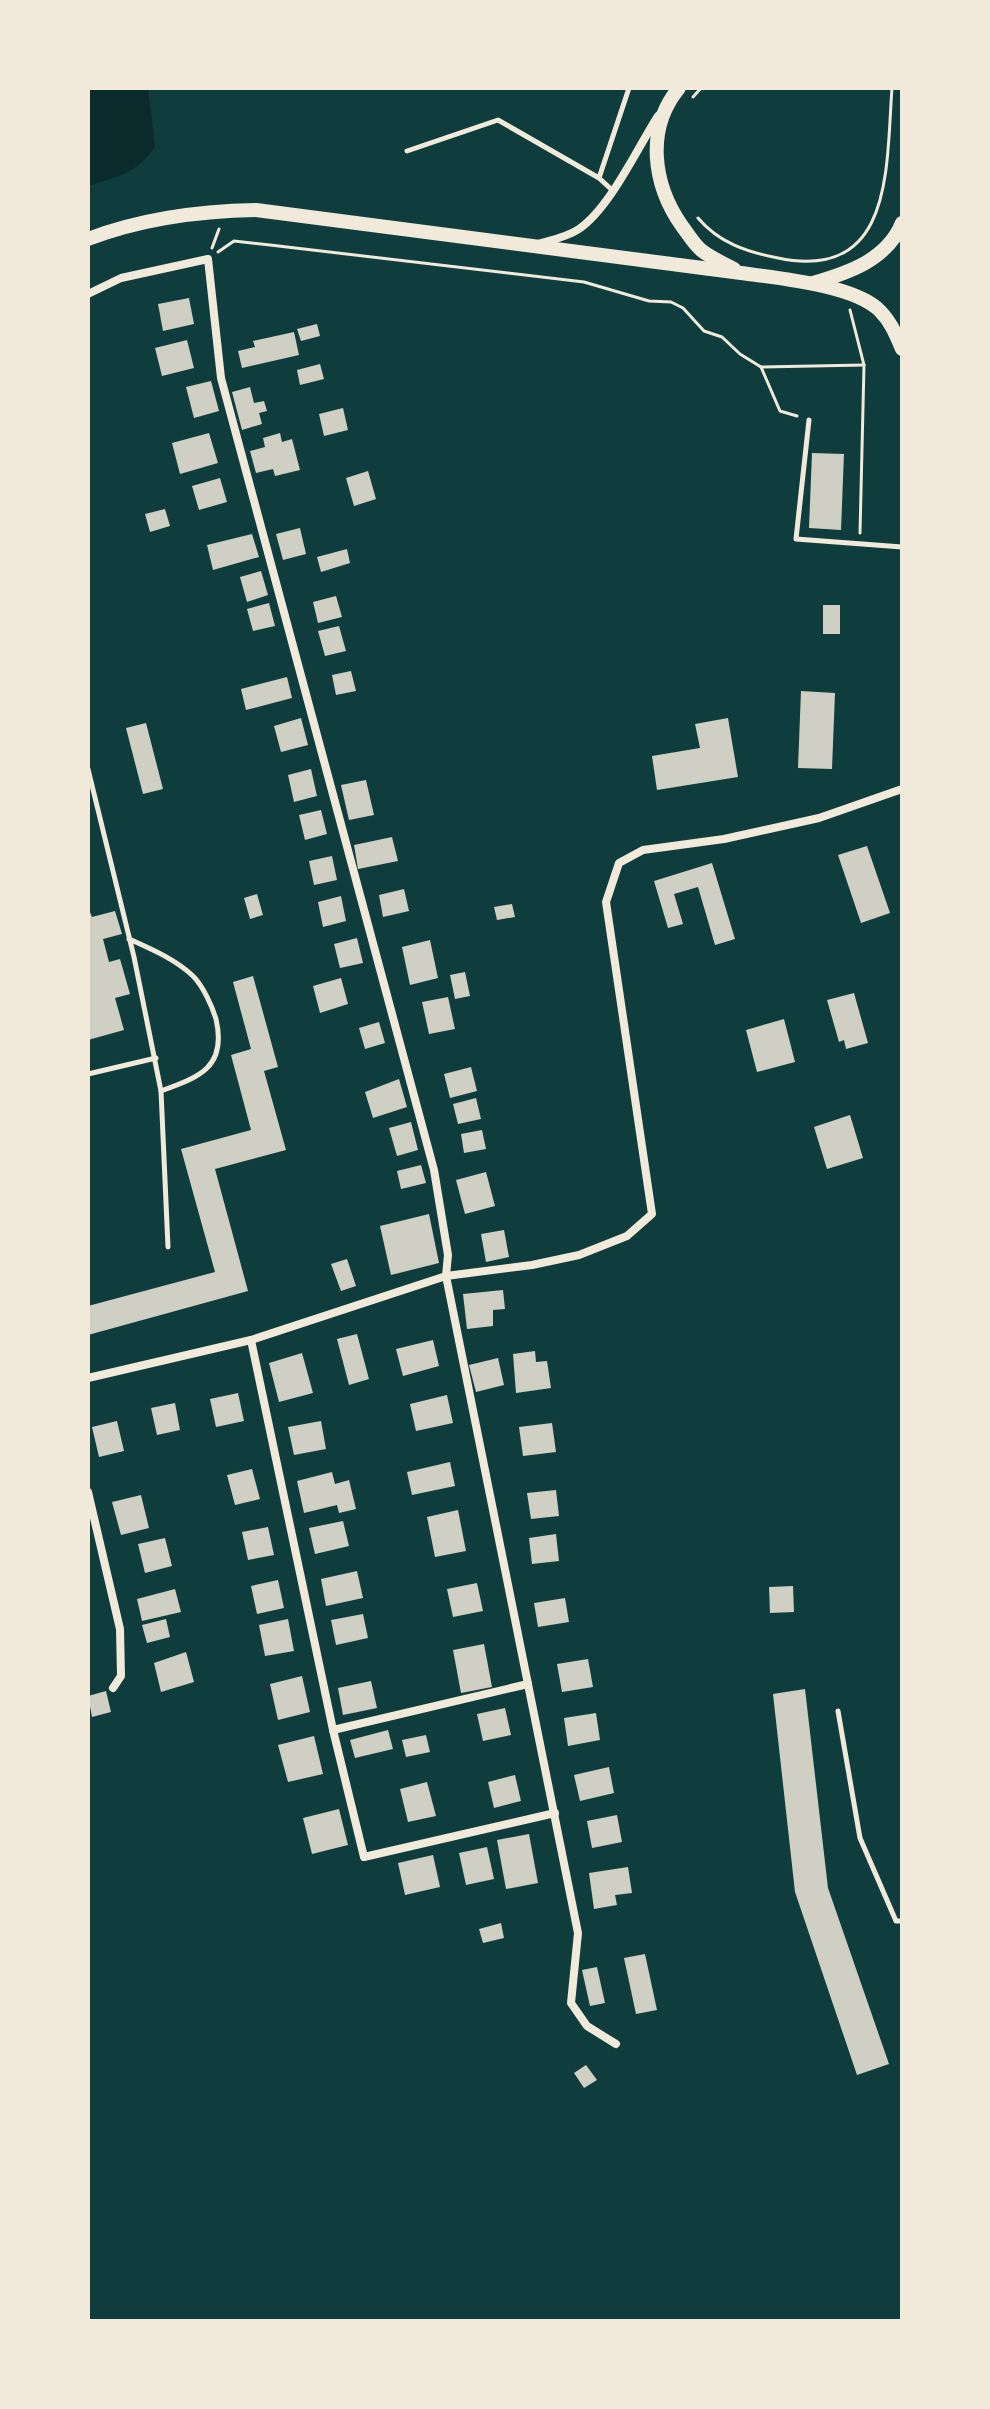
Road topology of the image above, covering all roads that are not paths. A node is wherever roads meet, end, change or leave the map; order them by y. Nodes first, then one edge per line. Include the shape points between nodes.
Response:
1 (629, 88) edge
2 (679, 88) edge
3 (667, 102) junction
4 (407, 151) dead end
5 (599, 178) junction
6 (612, 190) junction
7 (902, 223) edge
8 (88, 239) edge
9 (530, 246) junction
10 (741, 273) junction
11 (811, 284) junction
12 (88, 294) edge
13 (902, 349) edge
14 (809, 420) road end
15 (902, 547) edge
16 (88, 769) edge
17 (902, 789) edge
18 (129, 939) junction
19 (156, 1058) junction
20 (88, 1074) edge
21 (161, 1091) junction
22 (168, 1247) dead end
23 (446, 1276) junction
24 (251, 1340) junction
25 (88, 1378) edge
26 (88, 1492) edge
27 (528, 1684) junction
28 (113, 1688) dead end
29 (838, 1711) dead end
30 (333, 1730) junction
31 (555, 1813) junction
32 (902, 1921) edge
33 (616, 2044) dead end

1 - 5 lane
2 - 3 street
3 - 6 street
3 - 10 street via 657,134 656,163 668,202 701,250
4 - 5 lane via 498,120
5 - 6 lane
6 - 9 street via 580,229
7 - 11 street via 884,250 865,264
8 - 9 street via 137,222 206,211 256,210
9 - 10 street
10 - 11 street
11 - 13 street via 864,298 891,325
12 - 23 street via 121,278 208,259 221,378 434,1170 448,1255
14 - 15 lane via 796,539
16 - 18 lane
17 - 23 street via 819,818 643,850 619,863 606,902 652,1214 627,1236 579,1255
18 - 19 lane
18 - 21 lane via 195,977 220,1037 217,1057 195,1078
19 - 20 lane
19 - 21 lane
21 - 22 lane
23 - 24 street
23 - 27 street
24 - 25 street
24 - 30 street
26 - 28 street via 120,1629 121,1676
27 - 30 street
27 - 31 street
29 - 32 lane via 860,1838 896,1921
30 - 31 street via 364,1857
31 - 33 street via 578,1933 571,2003 587,2026

